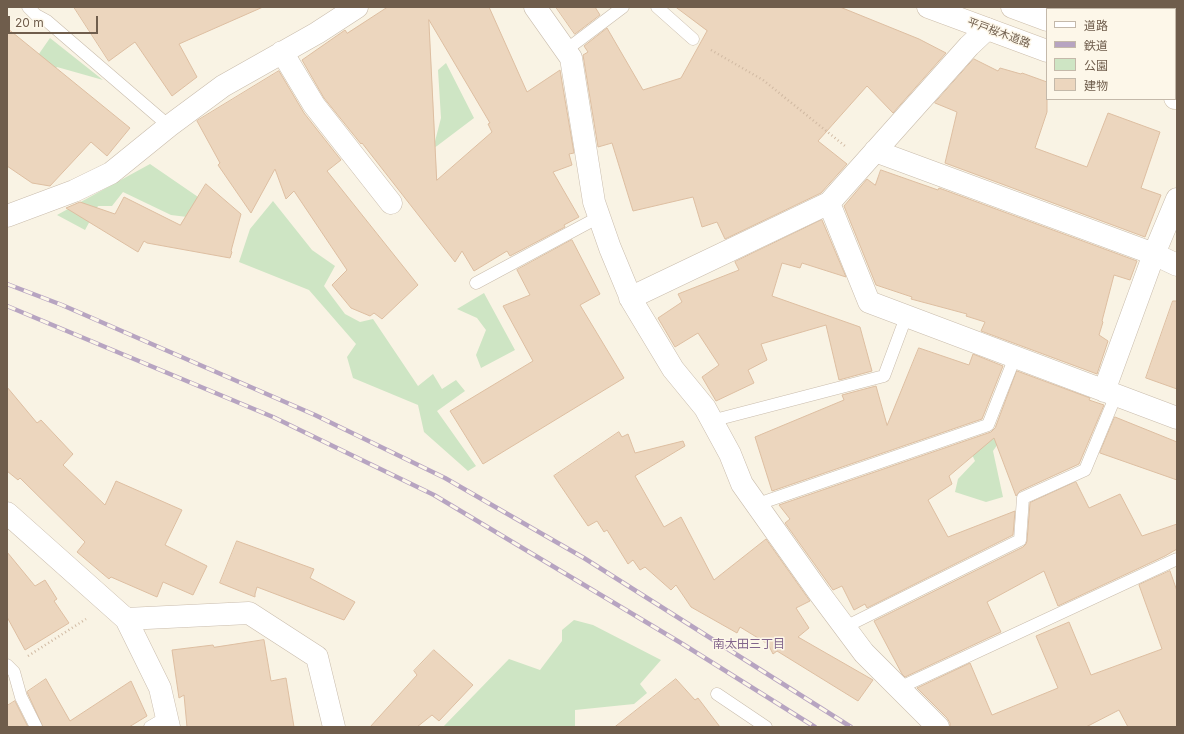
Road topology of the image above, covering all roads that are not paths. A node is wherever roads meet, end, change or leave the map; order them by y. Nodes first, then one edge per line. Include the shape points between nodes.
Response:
1 (357, 7) edge
2 (535, 7) edge
3 (623, 7) edge
4 (657, 7) edge
5 (928, 7) edge
6 (1012, 7) edge
7 (35, 10) edge
8 (1046, 20) edge
9 (987, 29) junction
10 (693, 39) road end
11 (566, 50) junction
12 (1046, 51) edge
13 (282, 52) junction
14 (169, 126) junction
15 (870, 156) junction
16 (1177, 199) edge
17 (829, 202) junction
18 (391, 203) dead end
19 (7, 216) edge
20 (599, 217) junction
21 (1154, 254) junction
22 (1177, 265) edge
23 (476, 283) dead end
24 (630, 298) junction
25 (906, 317) junction
26 (1015, 358) junction
27 (1110, 393) junction
28 (1177, 418) edge
29 (712, 421) junction
30 (758, 504) junction
31 (7, 513) edge
32 (1177, 559) edge
33 (126, 619) junction
34 (845, 627) junction
35 (7, 665) edge
36 (899, 688) junction
37 (717, 694) dead end
38 (162, 724) edge
39 (36, 727) edge
40 (334, 727) edge
41 (766, 727) edge
42 (938, 727) edge

1 - 13 street
2 - 11 street
3 - 11 lane
4 - 10 lane
5 - 9 street, 平戸桜木道路
6 - 8 street
7 - 14 lane
9 - 12 street, 平戸桜木道路
9 - 15 street
11 - 20 street via 571,58 594,202
13 - 14 street via 223,86
13 - 18 street via 314,105
14 - 19 street via 111,173 74,191
15 - 17 street
15 - 21 street
16 - 21 street
17 - 24 street
17 - 25 street via 869,302
20 - 23 lane
20 - 24 street
21 - 22 street
21 - 27 street
24 - 29 street via 673,369 705,408
25 - 26 street
25 - 29 lane via 884,376
26 - 27 street
26 - 30 lane via 988,425
27 - 28 street
27 - 34 lane via 1085,470 1023,498 1020,540
29 - 30 street via 730,454 742,484
30 - 34 street
31 - 33 street
32 - 36 lane
33 - 38 street via 160,688
33 - 40 street via 249,614 317,657
34 - 36 street via 864,653
35 - 39 lane via 14,672 21,697
36 - 42 street
37 - 41 lane

